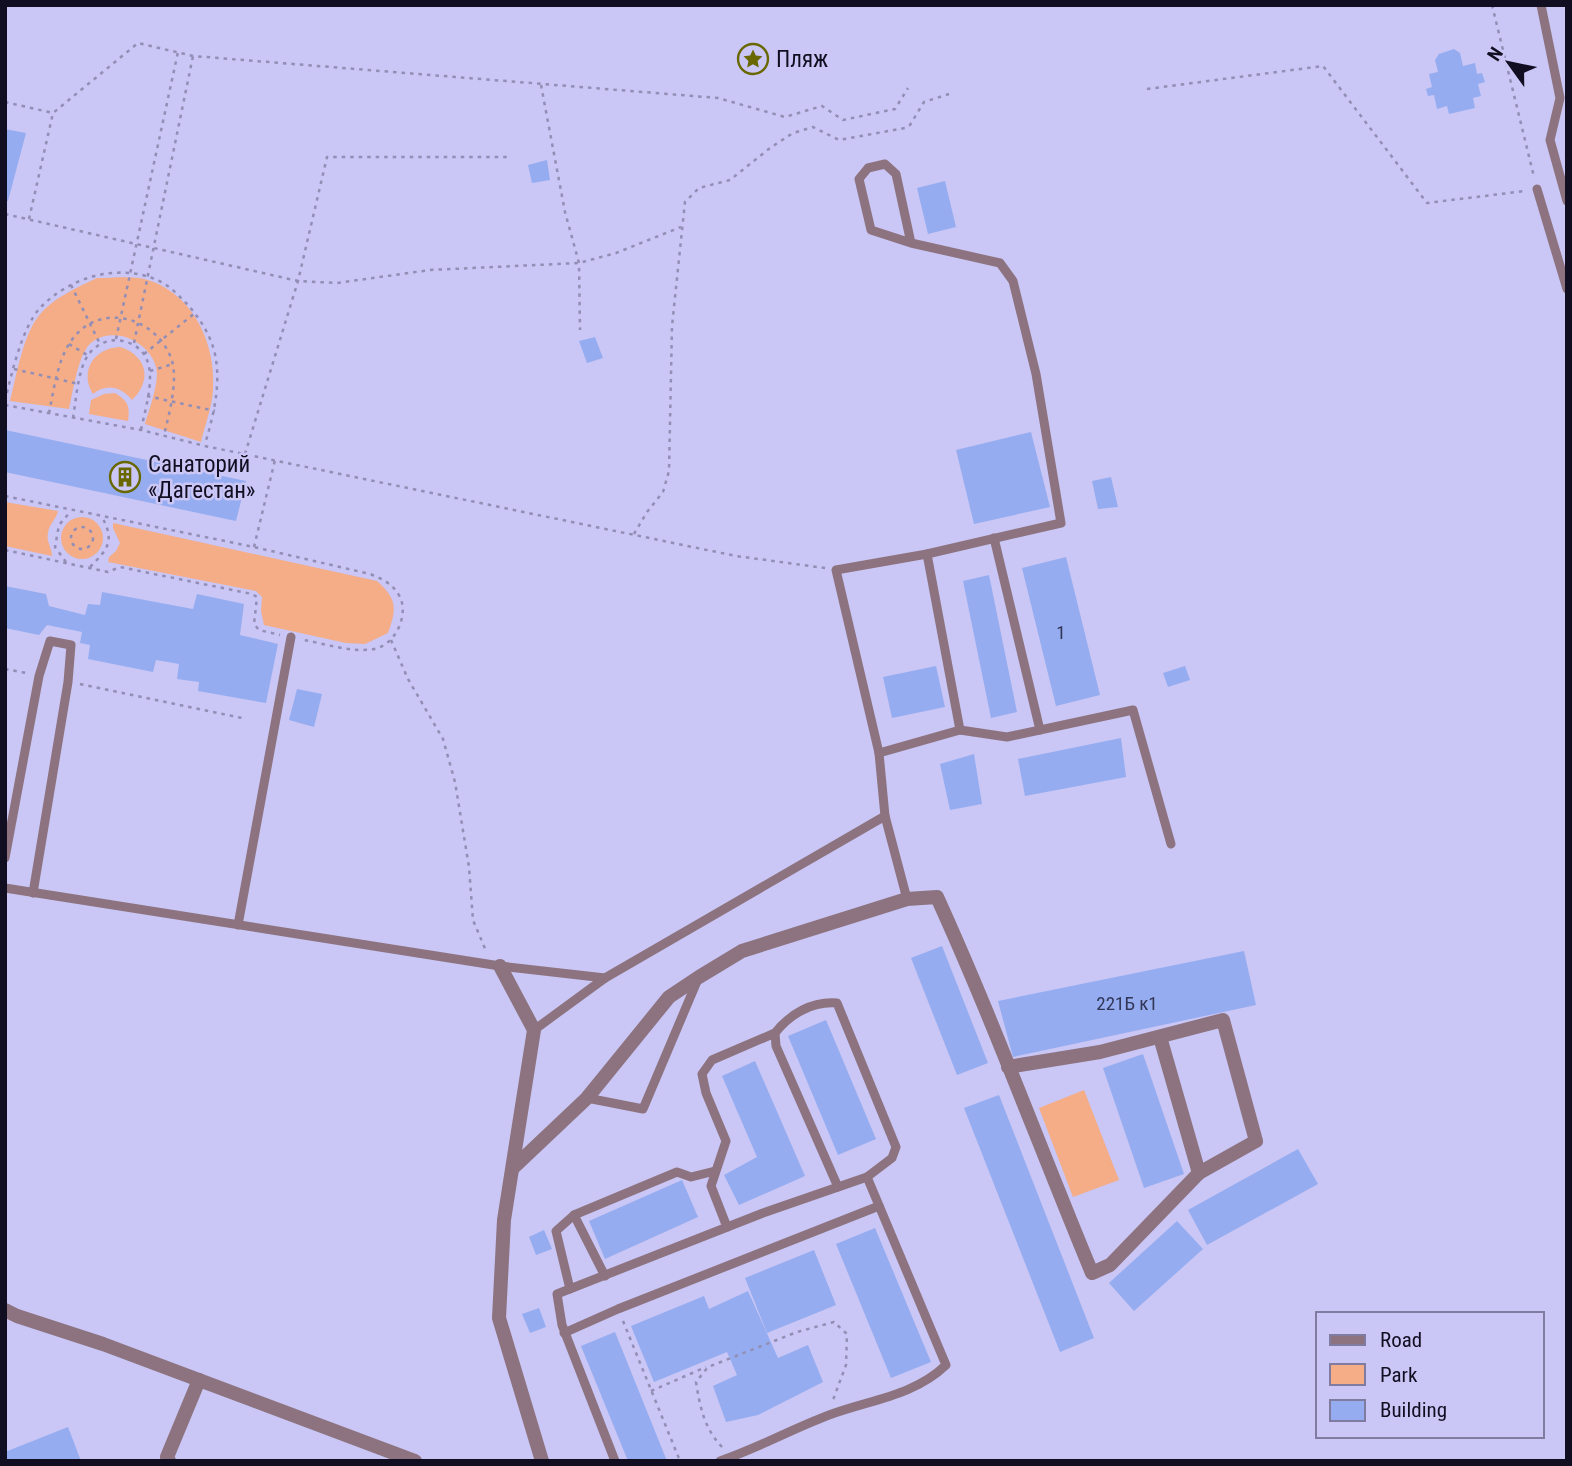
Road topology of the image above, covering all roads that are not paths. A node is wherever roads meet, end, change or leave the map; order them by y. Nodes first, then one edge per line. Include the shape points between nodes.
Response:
1 (1541, 5) edge
2 (1563, 98) edge
3 (1537, 189) road end
4 (1567, 201) edge
5 (911, 243) junction
6 (1567, 289) edge
7 (994, 538) junction
8 (926, 554) junction
9 (291, 637) road end
10 (960, 730) junction
11 (1040, 730) junction
12 (879, 753) junction
13 (885, 816) junction
14 (1171, 844) dead end
15 (5, 858) edge
16 (5, 888) edge
17 (33, 893) junction
18 (907, 899) junction
19 (239, 925) junction
20 (500, 966) junction
21 (699, 976) junction
22 (605, 978) junction
23 (534, 1030) junction
24 (775, 1033) junction
25 (1160, 1037) junction
26 (1008, 1067) junction
27 (587, 1098) junction
28 (513, 1168) junction
29 (715, 1171) junction
30 (1199, 1173) junction
31 (867, 1177) junction
32 (838, 1186) junction
33 (879, 1206) junction
34 (574, 1215) junction
35 (727, 1227) junction
36 (605, 1276) junction
37 (570, 1289) junction
38 (5, 1310) edge
39 (564, 1333) junction
40 (198, 1380) junction
41 (169, 1461) edge
42 (415, 1461) edge
43 (542, 1461) edge
44 (615, 1461) edge
45 (720, 1461) edge

1 - 2 lane
2 - 4 lane via 1550,140
3 - 6 lane
5 - 5 lane via 871,230 859,179 868,168 885,164 896,174
5 - 7 lane via 1000,263 1013,281 1036,374 1061,523
7 - 8 lane
7 - 11 lane
8 - 10 lane
8 - 12 lane via 836,570
9 - 19 lane
10 - 11 lane via 1007,737
10 - 12 lane
11 - 14 lane via 1133,710
12 - 13 lane
13 - 18 lane
13 - 22 lane
15 - 17 lane via 39,676 50,641 71,645
16 - 17 lane
17 - 19 lane
18 - 21 street via 742,951
18 - 26 street via 937,897
19 - 20 lane
20 - 22 lane
20 - 23 street
21 - 27 street via 668,998
21 - 27 lane via 643,1109
22 - 23 lane
23 - 28 street
24 - 29 lane via 712,1060 702,1074 726,1142
24 - 31 lane via 788,1017 825,1002 837,1003 896,1147 892,1158
24 - 32 lane via 776,1046
25 - 26 street
25 - 30 street
25 - 30 street via 1223,1020 1256,1142
26 - 30 street via 1092,1273 1110,1265
27 - 28 street
28 - 43 street via 504,1220 499,1318
29 - 34 lane via 691,1177 677,1172
29 - 35 lane via 711,1186
31 - 32 lane
31 - 33 lane
32 - 35 lane
33 - 39 lane
33 - 45 lane via 946,1365 932,1378 894,1395 828,1415
34 - 36 lane
34 - 37 lane via 556,1231
35 - 36 lane
36 - 37 lane
37 - 39 lane via 557,1294
38 - 40 street
39 - 44 lane
40 - 41 street
40 - 42 street

